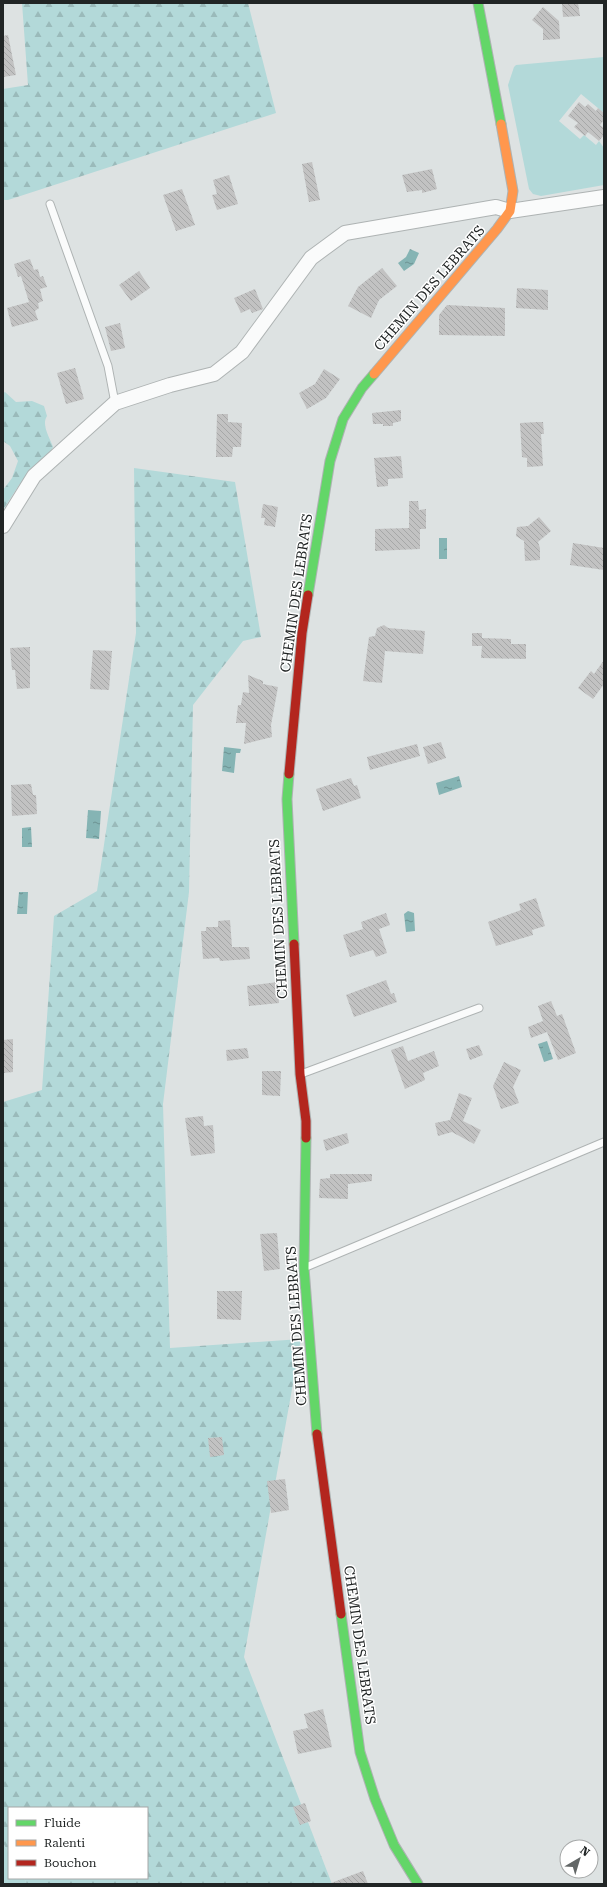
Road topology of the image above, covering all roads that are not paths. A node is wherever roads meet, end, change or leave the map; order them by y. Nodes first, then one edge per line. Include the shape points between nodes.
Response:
1 (478, 3) edge
2 (604, 197) edge
3 (50, 204) dead end
4 (510, 210) junction
5 (115, 403) junction
6 (3, 526) edge
7 (479, 1008) dead end
8 (300, 1074) junction
9 (604, 1142) edge
10 (304, 1268) junction
11 (418, 1884) edge

1 - 4 street, CHEMIN DES LEBRATS via 513,191
2 - 4 street
3 - 5 lane via 108,366
4 - 5 street via 496,207 345,233 311,258 242,352 214,374
4 - 8 street, CHEMIN DES LEBRATS via 497,229 362,388 342,419 330,461 302,633 287,799
5 - 6 street via 34,476
7 - 8 lane
8 - 10 street, CHEMIN DES LEBRATS via 306,1121
9 - 10 lane
10 - 11 street, CHEMIN DES LEBRATS via 319,1453 360,1752 375,1799 394,1845

